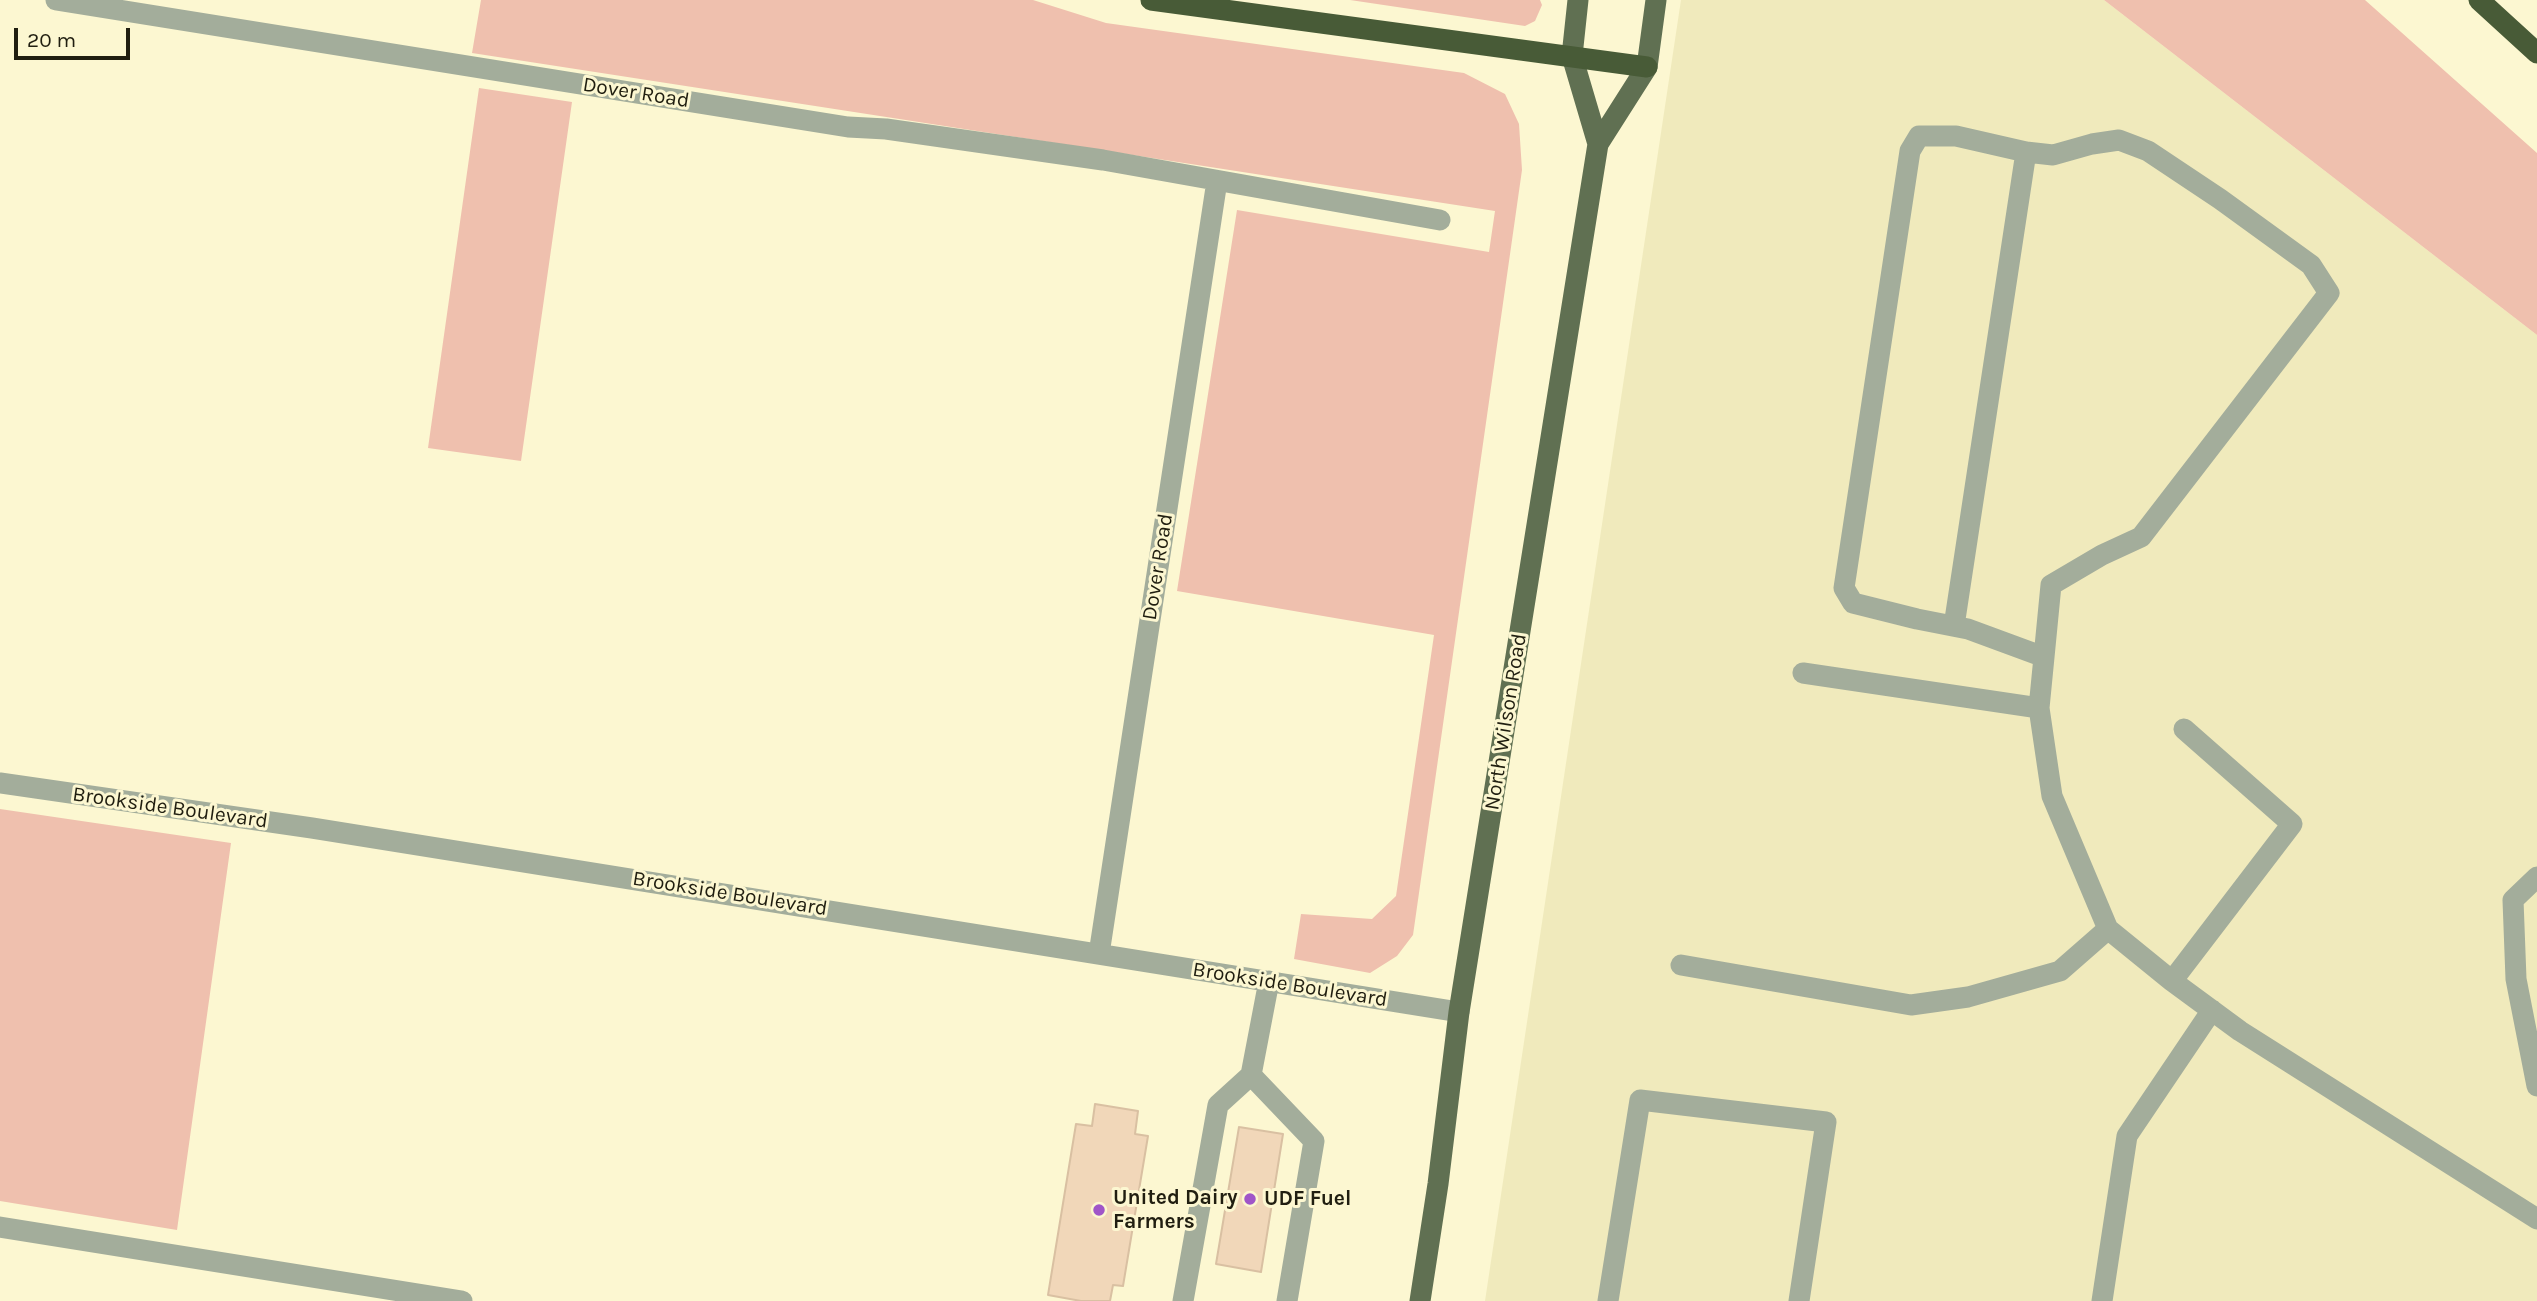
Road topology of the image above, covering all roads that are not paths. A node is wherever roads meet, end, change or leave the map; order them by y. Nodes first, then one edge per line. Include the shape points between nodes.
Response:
1 (56, 0) edge
2 (1151, 0) edge
3 (1577, 0) edge
4 (1656, 0) edge
5 (2479, 0) edge
6 (2537, 53) edge
7 (1572, 56) junction
8 (1647, 67) junction
9 (1598, 144) junction
10 (2026, 152) junction
11 (1217, 181) junction
12 (1440, 220) dead end
13 (1954, 626) junction
14 (2044, 657) junction
15 (1803, 673) dead end
16 (2039, 708) junction
17 (2184, 729) dead end
18 (0, 783) edge
19 (2537, 877) edge
20 (2108, 929) junction
21 (1099, 954) junction
22 (1681, 965) dead end
23 (1269, 981) junction
24 (2172, 981) junction
25 (2212, 1010) junction
26 (1459, 1012) junction
27 (1251, 1075) junction
28 (2537, 1086) edge
29 (2537, 1219) edge
30 (0, 1227) edge
31 (462, 1301) edge
32 (1183, 1301) edge
33 (1287, 1301) edge
34 (1420, 1301) edge
35 (1608, 1301) edge
36 (1799, 1301) edge
37 (2102, 1301) edge

1 - 11 street, Dover Road
2 - 7 highway
3 - 7 main road, North Wilson Road
4 - 8 main road, North Wilson Road
5 - 6 highway
7 - 8 highway
7 - 9 main road, North Wilson Road
8 - 9 main road, North Wilson Road
9 - 26 main road, North Wilson Road
10 - 13 street
10 - 13 street via 1956,136 1919,136 1910,151 1844,589 1853,603
10 - 14 street via 2053,155 2119,140 2148,152 2311,265 2329,293 2141,537 2051,585
11 - 12 street, Dover Road
11 - 21 street, Dover Road
13 - 14 street
14 - 16 street
15 - 16 street
16 - 20 street via 2052,796
17 - 24 street via 2292,824
18 - 21 street, Brookside Boulevard via 325,830
19 - 28 street via 2513,900 2516,979
20 - 22 street via 2060,971 1968,997 1911,1005
20 - 24 street
21 - 23 street, Brookside Boulevard
23 - 26 street, Brookside Boulevard
23 - 27 street
24 - 25 street
25 - 29 street
25 - 37 street via 2127,1136
26 - 34 main road, North Wilson Road
27 - 32 street via 1218,1105
27 - 33 street via 1314,1141
30 - 31 street
35 - 36 street via 1640,1100 1826,1122

